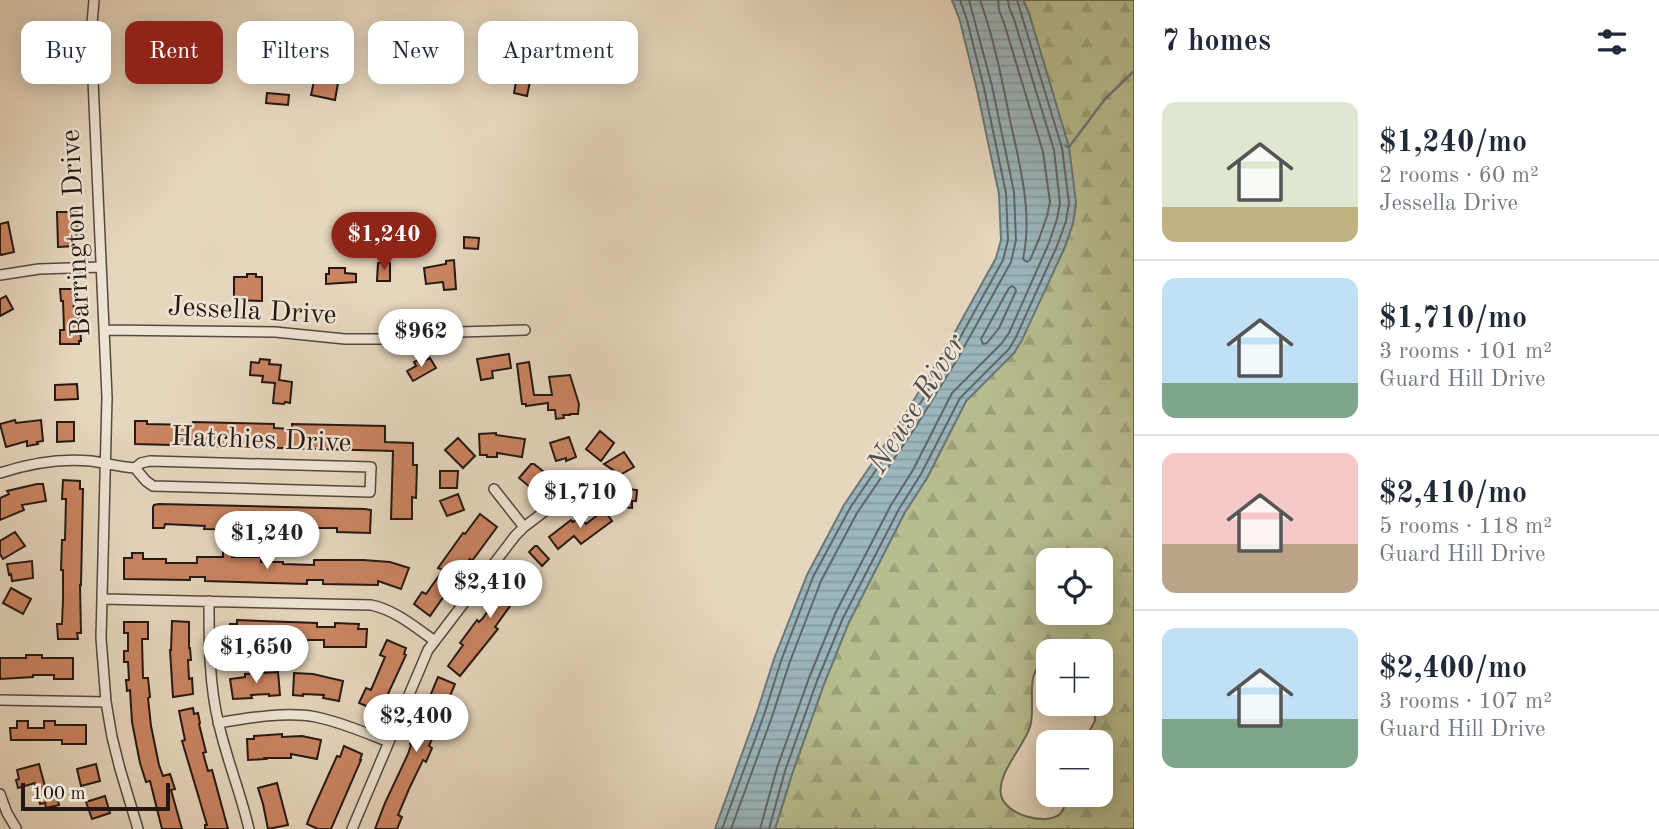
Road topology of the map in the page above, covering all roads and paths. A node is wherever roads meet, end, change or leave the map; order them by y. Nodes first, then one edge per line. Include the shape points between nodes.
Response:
1 (94, 0) edge
2 (101, 267) junction
3 (0, 275) edge
4 (104, 330) junction
5 (524, 330) dead end
6 (106, 464) junction
7 (135, 468) junction
8 (0, 472) edge
9 (494, 489) dead end
10 (574, 489) dead end
11 (524, 527) junction
12 (102, 599) junction
13 (209, 601) junction
14 (435, 641) junction
15 (0, 700) edge
16 (106, 702) junction
17 (218, 723) junction
18 (389, 742) junction
19 (0, 794) edge
20 (16, 828) edge
21 (138, 829) edge
22 (249, 829) edge
23 (352, 829) edge

1 - 2 street, Barrington Drive
2 - 3 street
2 - 4 street, Barrington Drive
4 - 5 street, Jessella Drive via 275,332 345,339
4 - 6 street, Barrington Drive
6 - 7 street, Hatchies Drive
6 - 8 street, Hatchies Drive via 47,462
6 - 12 street, Barrington Drive
7 - 7 street, Hatchies Drive via 153,486 370,492 371,467 150,461
9 - 11 street
10 - 11 street
11 - 14 street
12 - 13 street
12 - 16 street, Barrington Drive
13 - 14 street via 371,605 392,612
13 - 17 street via 211,680
14 - 18 street
15 - 16 street
16 - 21 street, Barrington Drive
17 - 18 street via 315,716
17 - 22 street
18 - 23 street
19 - 20 street

